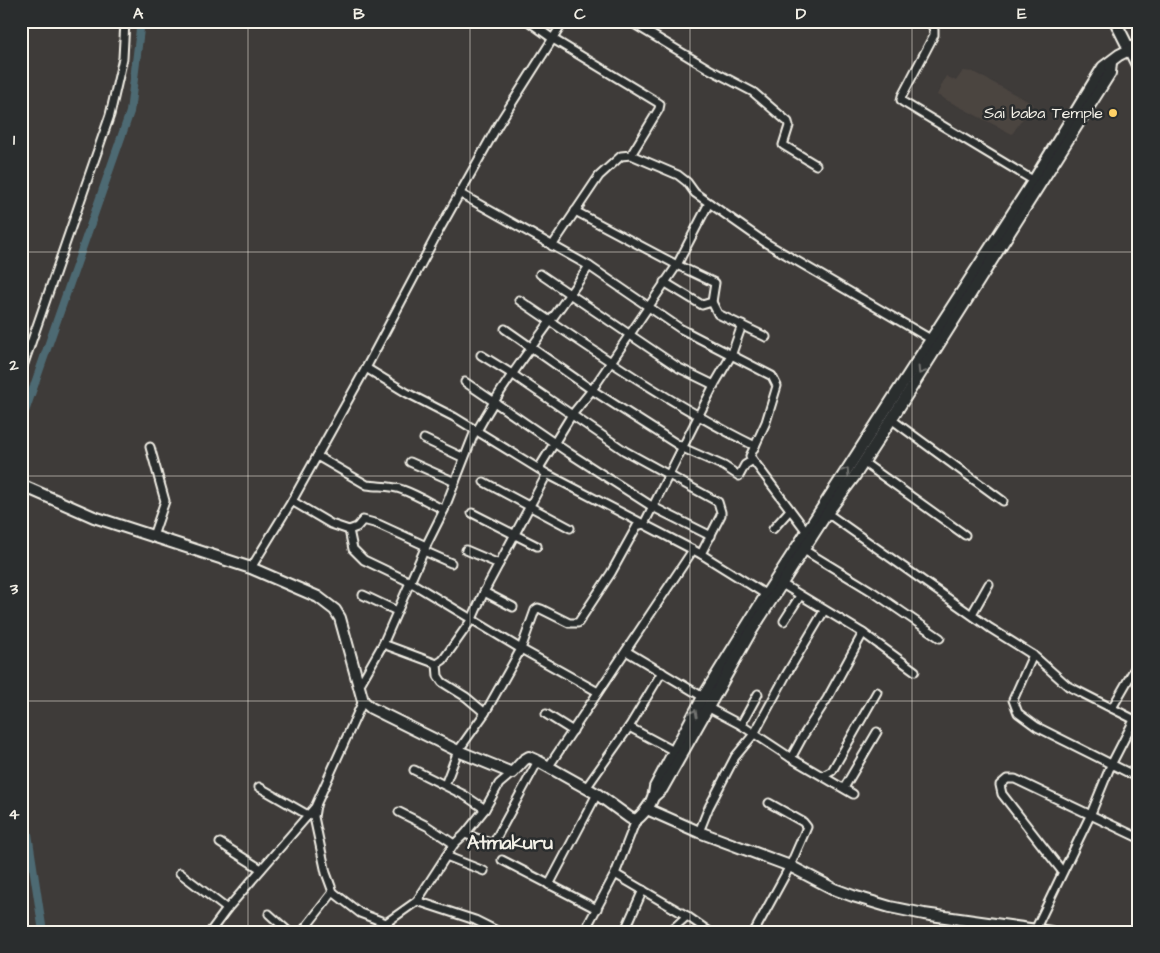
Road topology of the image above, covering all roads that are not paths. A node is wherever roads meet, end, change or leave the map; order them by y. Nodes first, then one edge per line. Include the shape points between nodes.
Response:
1 (125, 21) edge
2 (528, 21) edge
3 (564, 21) edge
4 (629, 21) edge
5 (930, 21) edge
6 (1116, 21) edge
7 (553, 39) junction
8 (1134, 47) edge
9 (1139, 69) edge
10 (631, 155) junction
11 (816, 165) dead end
12 (1037, 182) junction
13 (460, 193) junction
14 (709, 203) junction
15 (575, 211) junction
16 (552, 246) junction
17 (677, 264) junction
18 (589, 266) junction
19 (540, 274) dead end
20 (664, 282) junction
21 (570, 295) junction
22 (519, 300) dead end
23 (712, 302) junction
24 (648, 307) junction
25 (551, 322) junction
26 (742, 325) junction
27 (505, 328) dead end
28 (628, 334) junction
29 (766, 337) dead end
30 (935, 341) junction
31 (532, 348) junction
32 (481, 355) dead end
33 (731, 356) junction
34 (610, 362) junction
35 (366, 368) junction
36 (21, 372) edge
37 (512, 374) junction
38 (465, 382) dead end
39 (714, 385) junction
40 (592, 390) junction
41 (493, 402) junction
42 (571, 416) junction
43 (699, 416) junction
44 (891, 419) junction
45 (475, 431) junction
46 (424, 439) dead end
47 (554, 443) junction
48 (755, 446) junction
49 (150, 447) dead end
50 (683, 448) junction
51 (317, 456) junction
52 (464, 458) junction
53 (753, 460) junction
54 (410, 462) dead end
55 (864, 462) junction
56 (539, 468) junction
57 (547, 474) junction
58 (669, 476) junction
59 (455, 482) junction
60 (484, 482) dead end
61 (22, 485) edge
62 (292, 501) junction
63 (1003, 501) dead end
64 (530, 507) junction
65 (654, 507) junction
66 (444, 510) junction
67 (790, 510) junction
68 (472, 513) dead end
69 (827, 513) junction
70 (644, 524) junction
71 (570, 528) dead end
72 (773, 529) dead end
73 (349, 530) junction
74 (807, 532) junction
75 (515, 535) junction
76 (965, 535) dead end
77 (154, 536) junction
78 (711, 536) junction
79 (537, 546) dead end
80 (425, 548) junction
81 (466, 550) dead end
82 (693, 550) junction
83 (804, 550) junction
84 (701, 554) junction
85 (451, 563) dead end
86 (499, 564) junction
87 (251, 568) junction
88 (410, 582) junction
89 (782, 584) junction
90 (989, 584) dead end
91 (484, 592) junction
92 (363, 595) dead end
93 (769, 596) junction
94 (800, 596) junction
95 (512, 607) dead end
96 (397, 611) junction
97 (824, 611) junction
98 (972, 614) junction
99 (472, 619) junction
100 (784, 621) dead end
101 (863, 633) junction
102 (940, 638) dead end
103 (383, 644) junction
104 (521, 649) junction
105 (626, 651) junction
106 (1033, 655) junction
107 (1139, 661) edge
108 (437, 664) junction
109 (915, 670) dead end
110 (662, 672) junction
111 (359, 686) junction
112 (598, 692) junction
113 (877, 692) dead end
114 (758, 694) dead end
115 (703, 697) junction
116 (363, 701) junction
117 (708, 707) junction
118 (1112, 708) junction
119 (485, 713) junction
120 (546, 714) dead end
121 (1137, 721) edge
122 (741, 725) junction
123 (629, 727) junction
124 (573, 731) junction
125 (878, 732) dead end
126 (754, 734) junction
127 (458, 751) junction
128 (674, 751) junction
129 (791, 758) junction
130 (538, 761) junction
131 (1111, 765) junction
132 (549, 766) junction
133 (414, 770) dead end
134 (512, 773) junction
135 (823, 776) junction
136 (1139, 778) edge
137 (445, 785) junction
138 (259, 787) dead end
139 (586, 788) junction
140 (844, 788) junction
141 (655, 791) junction
142 (597, 794) junction
143 (853, 794) dead end
144 (769, 803) dead end
145 (316, 805) junction
146 (485, 809) junction
147 (647, 809) junction
148 (399, 812) dead end
149 (308, 815) junction
150 (1090, 816) junction
151 (636, 820) junction
152 (699, 832) junction
153 (465, 834) junction
154 (1139, 838) edge
155 (220, 843) dead end
156 (454, 844) junction
157 (446, 856) junction
158 (502, 860) dead end
159 (790, 866) junction
160 (261, 869) junction
161 (484, 871) dead end
162 (1062, 871) junction
163 (180, 873) dead end
164 (615, 874) junction
165 (549, 885) junction
166 (643, 890) junction
167 (333, 892) junction
168 (417, 901) junction
169 (227, 909) junction
170 (597, 909) junction
171 (269, 914) dead end
172 (687, 916) junction
173 (386, 923) junction
174 (1036, 930) junction
175 (210, 932) edge
176 (290, 932) edge
177 (302, 932) edge
178 (381, 932) edge
179 (499, 932) edge
180 (584, 932) edge
181 (626, 932) edge
182 (670, 932) edge
183 (710, 932) edge
184 (754, 932) edge
185 (1051, 932) edge

1 - 36 street via 122,58 110,115
2 - 7 street
3 - 7 street
4 - 11 street via 753,92 788,122 783,145
5 - 12 street via 934,35 901,100
6 - 8 street
7 - 10 street via 660,104
7 - 13 street via 498,125
8 - 9 street
8 - 12 street via 1103,67
10 - 14 street via 678,174
10 - 15 street via 621,156 599,176
12 - 30 street
13 - 16 street
13 - 35 street
14 - 17 street
14 - 30 street via 766,243
15 - 16 street
15 - 17 street
16 - 18 street
17 - 20 street
17 - 23 street via 715,283
18 - 21 street
18 - 24 street
19 - 21 street
20 - 23 street via 702,305
20 - 24 street
21 - 25 street
21 - 28 street
22 - 25 street
23 - 26 street via 718,314
24 - 28 street
24 - 33 street
25 - 31 street
25 - 34 street
26 - 29 street
26 - 33 street
27 - 31 street
28 - 34 street
28 - 39 street via 679,368
30 -> 44 street
74 -> 30 street
31 - 37 street
31 - 40 street
32 - 37 street
33 - 39 street
33 - 48 street via 772,376 777,386
34 - 40 street
34 - 43 street
35 - 45 street
35 - 51 street
37 - 41 street
37 - 42 street
38 - 41 street
39 - 43 street
40 - 42 street
40 - 50 street
41 - 45 street
41 - 47 street
42 - 47 street
42 - 58 street
43 - 48 street
43 - 50 street
44 - 55 street
44 - 63 street
45 - 52 street
45 - 56 street
46 - 52 street
47 - 56 street
47 - 65 street
48 - 53 street via 750,456
49 - 77 street via 165,501
50 - 53 street via 739,476 745,464
50 - 58 street
51 - 62 street
51 - 66 street via 367,485 403,490
52 - 59 street
53 - 67 street
54 - 59 street
55 - 69 street
55 - 76 street
56 - 57 street
57 - 64 street
57 - 70 street
58 - 65 street
58 - 78 street via 718,502 722,512
59 - 66 street
60 - 64 street
61 - 77 street via 94,517
62 - 73 street via 331,524
62 - 87 street
64 - 71 street
64 - 75 street
65 - 70 street
65 - 78 street
66 - 80 street
67 - 72 street
67 - 74 street
68 - 75 street
69 - 83 street
69 - 98 street
70 - 82 street
70 - 104 street via 637,526 611,574 578,623 569,624 538,608
73 - 80 street via 363,520 378,524
73 - 88 street via 353,549 364,560
74 - 93 street
75 - 79 street
75 - 86 street
77 - 87 street
78 - 84 street
80 - 85 street
80 - 88 street
81 - 86 street
82 - 84 street
82 - 105 street
83 - 89 street
83 - 102 street
84 - 93 street
86 - 91 street
87 - 111 street via 318,597 335,610
88 - 96 street
88 - 99 street
89 - 93 street
89 - 94 street
90 - 98 street
91 - 95 street
91 - 99 street
92 - 96 street
93 - 115 street
93 - 117 street
94 - 97 street
94 - 100 street
96 - 103 street
97 - 101 street
97 - 126 street
98 - 106 street
99 - 104 street
99 - 108 street
101 - 109 street
101 - 129 street
103 - 108 street
103 - 111 street
104 - 112 street
104 - 119 street
105 - 110 street
105 - 112 street
106 - 118 street via 1068,686
106 - 131 street via 1013,700 1018,713 1037,727
107 - 118 street
108 - 119 street via 442,682
110 - 115 street
110 - 123 street
111 - 116 street
112 - 124 street
113 - 135 street via 832,771
114 - 122 street
128 -> 115 street
116 - 127 street
116 - 145 street
117 - 122 street
117 - 141 street via 662,789
118 - 121 street
119 - 127 street
120 - 124 street
121 - 131 street
122 - 126 street
123 - 128 street
123 - 139 street
124 - 132 street
125 - 140 street
126 - 129 street
126 - 152 street via 736,757
127 - 134 street
127 - 137 street
128 - 141 street
129 - 135 street
130 - 132 street
130 - 134 street via 528,757
130 - 153 street via 493,844
131 - 136 street
131 - 150 street
132 - 139 street
133 - 137 street
134 - 146 street via 499,784
135 - 140 street
137 - 146 street
138 - 149 street
139 - 142 street
140 - 143 street
141 - 147 street
142 - 151 street
142 - 165 street
144 - 159 street via 803,822 806,827
145 - 149 street
145 - 167 street via 314,817
146 - 153 street
147 - 151 street
147 - 152 street
148 - 156 street
149 - 160 street
150 - 154 street
150 - 162 street
150 - 162 street via 1015,779 1008,779 1000,786 1002,794
151 - 164 street
152 - 159 street
153 - 156 street
155 - 160 street
156 - 157 street
157 - 161 street
157 - 168 street
158 - 165 street
159 - 174 street via 834,889 890,908
159 - 184 street
160 - 169 street
162 - 174 street
163 - 169 street
164 - 166 street
164 - 170 street
165 - 170 street
166 - 172 street
166 - 181 street
167 - 173 street via 360,913
167 - 177 street
168 - 173 street
168 - 179 street via 475,920
169 - 175 street
170 - 180 street
171 - 176 street
172 - 182 street
172 - 183 street
173 - 178 street
174 - 185 street

